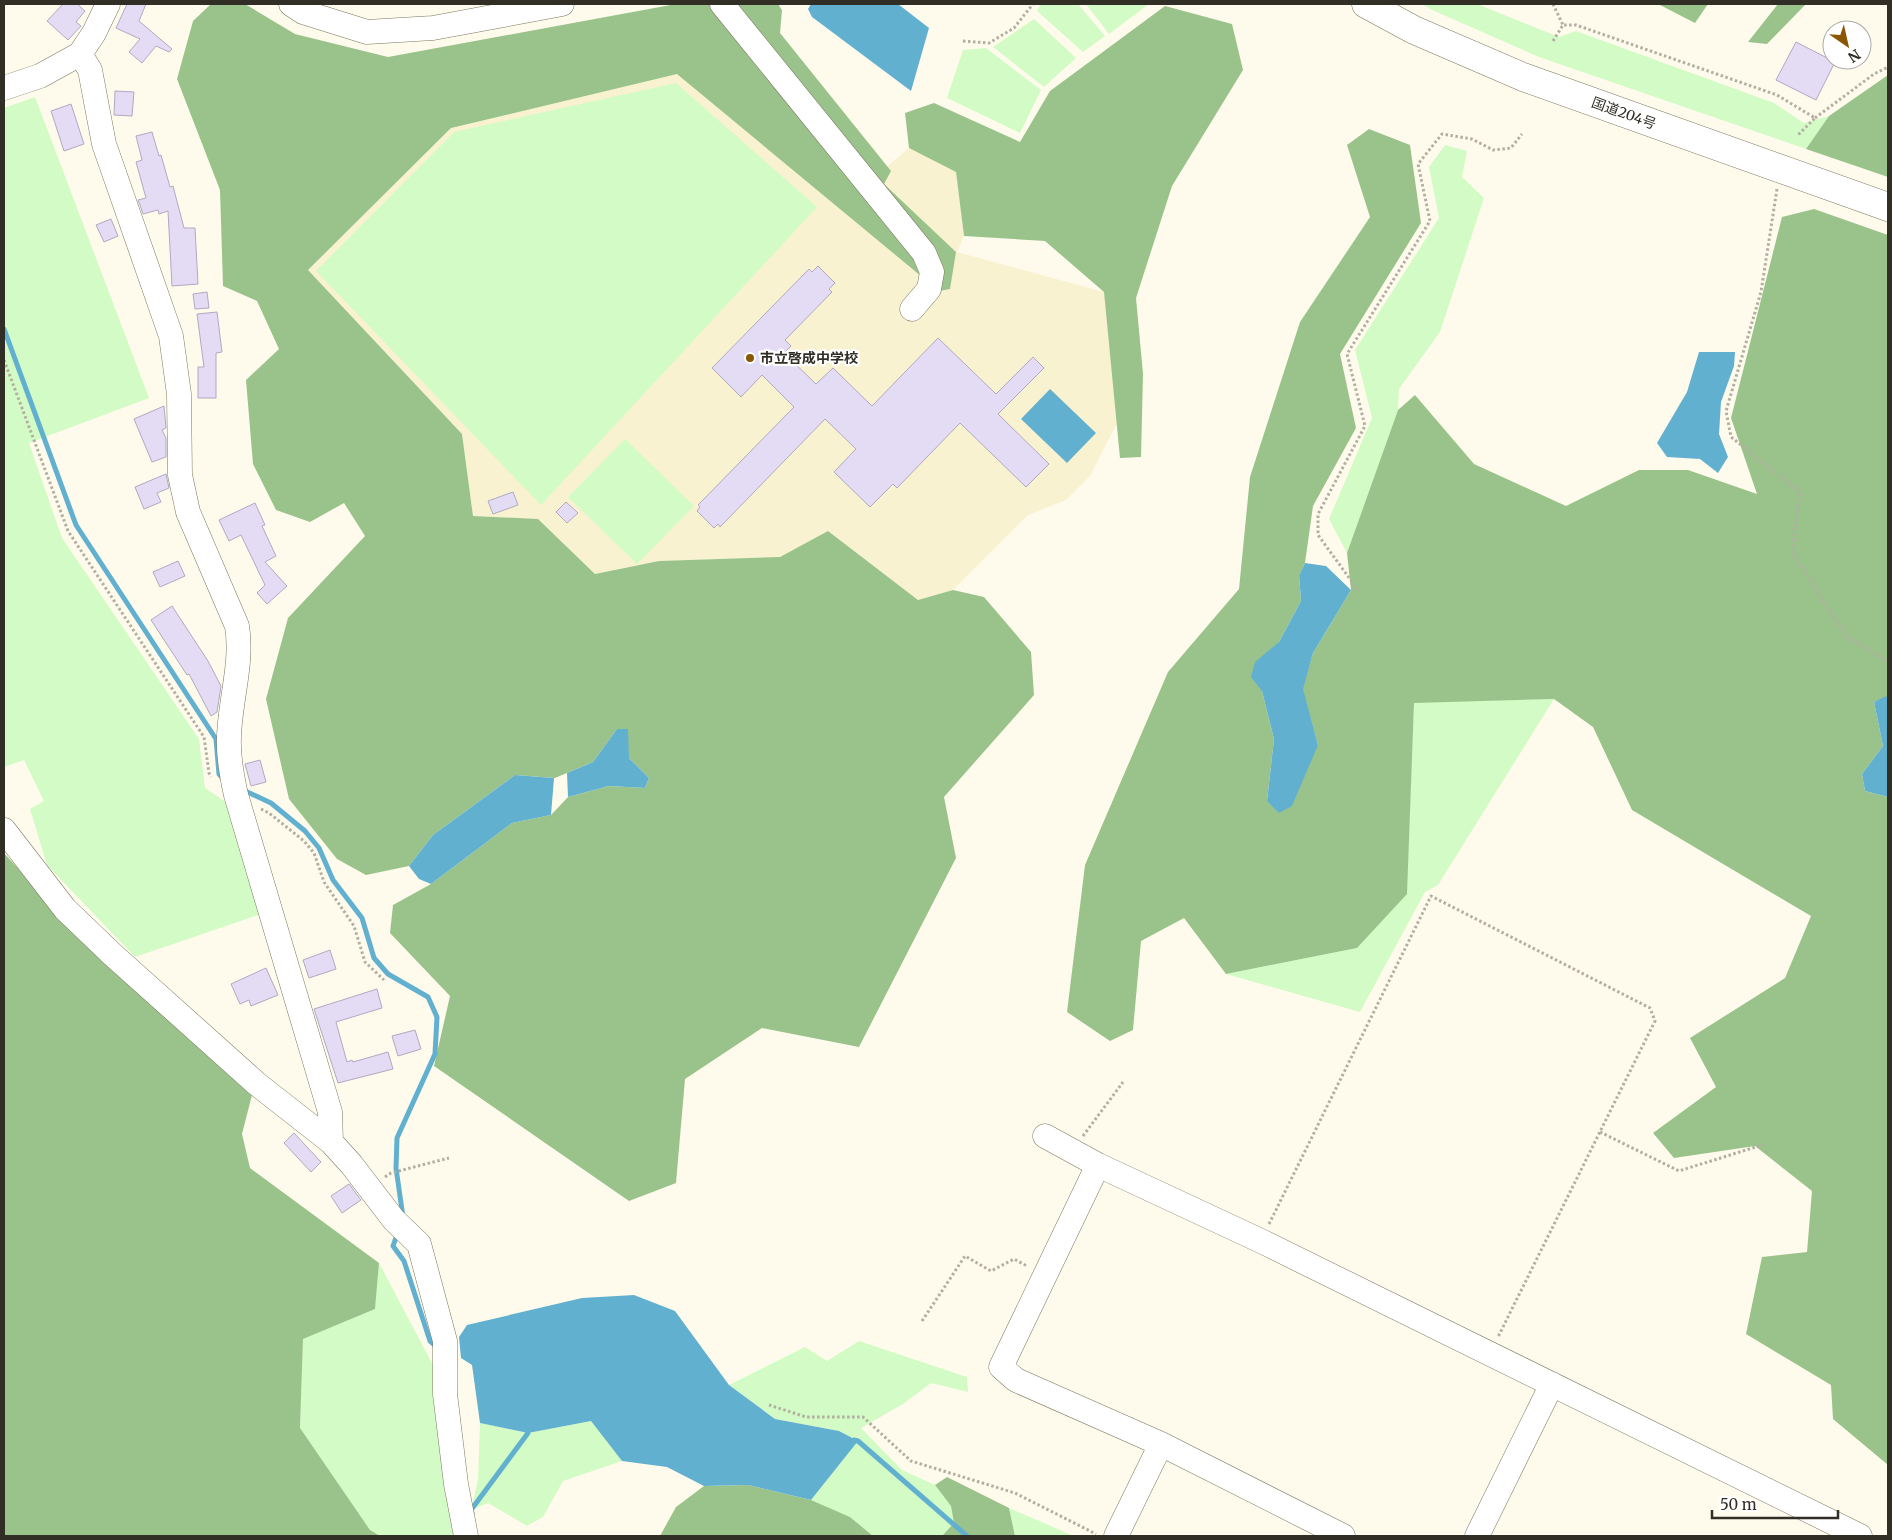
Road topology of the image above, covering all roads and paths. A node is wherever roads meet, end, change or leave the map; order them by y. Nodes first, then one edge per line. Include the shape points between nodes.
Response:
1 (108, 4) edge
2 (291, 4) edge
3 (562, 4) edge
4 (722, 4) edge
5 (1033, 4) edge
6 (1366, 4) edge
7 (1553, 4) edge
8 (1563, 25) junction
9 (963, 41) dead end
10 (1553, 41) dead end
11 (80, 54) junction
12 (1888, 67) edge
13 (4, 88) edge
14 (1815, 118) junction
15 (1522, 134) dead end
16 (1797, 136) dead end
17 (1777, 188) dead end
18 (1888, 207) edge
19 (912, 309) dead end
20 (4, 360) edge
21 (1358, 590) dead end
22 (1888, 661) edge
23 (234, 786) junction
24 (4, 830) edge
25 (384, 980) dead end
26 (1123, 1082) dead end
27 (1600, 1132) junction
28 (1045, 1136) dead end
29 (331, 1142) junction
30 (1765, 1144) dead end
31 (1077, 1153) junction
32 (449, 1158) dead end
33 (1098, 1165) junction
34 (391, 1173) dead end
35 (1261, 1240) junction
36 (1045, 1276) junction
37 (922, 1321) dead end
38 (1490, 1354) junction
39 (1552, 1384) junction
40 (769, 1405) dead end
41 (1161, 1444) junction
42 (466, 1536) edge
43 (1101, 1536) edge
44 (1116, 1536) edge
45 (1343, 1536) edge
46 (1477, 1536) edge
47 (1860, 1536) edge

1 - 11 street
2 - 3 street via 303,12 367,32 433,28
4 - 19 street via 924,253 932,272 929,289
5 - 9 path via 1014,28 989,43
6 - 18 highway, 国道204号 via 1414,30 1523,77
7 - 8 path
8 - 10 path
8 - 14 path via 1576,25 1777,95
11 - 13 street via 40,76
11 - 23 street via 90,70 104,144 171,336 179,394 180,475 188,512 237,626 240,643 229,738
12 - 14 path
14 - 16 path
15 - 21 path via 1510,148 1492,150 1472,139 1442,134 1424,156 1418,164 1430,221 1347,354 1365,426 1318,514 1318,535
17 - 22 path via 1761,292 1726,411 1731,436 1800,492 1792,552 1847,637
20 - 23 path via 68,531 204,737 209,774 216,786
23 - 25 path via 304,841 314,854 324,882 354,926 365,962
23 - 29 street via 330,1112
24 - 29 street via 66,909 113,955 257,1084
26 - 31 path via 1083,1135
27 - 30 path via 1679,1171
27 - 35 path via 1655,1021 1650,1008 1431,896
27 - 38 path
28 - 31 street
29 - 42 street via 399,1225 419,1244 445,1347 445,1394
31 - 33 street
32 - 34 path
33 - 35 street
33 - 36 street
35 - 38 street
36 - 37 path via 1014,1259 991,1270 965,1256
36 - 41 street via 1002,1367 1016,1380
38 - 39 street
39 - 46 street
39 - 47 street
40 - 43 path via 806,1418 863,1417 911,1461 1015,1493
41 - 44 street
41 - 45 street

